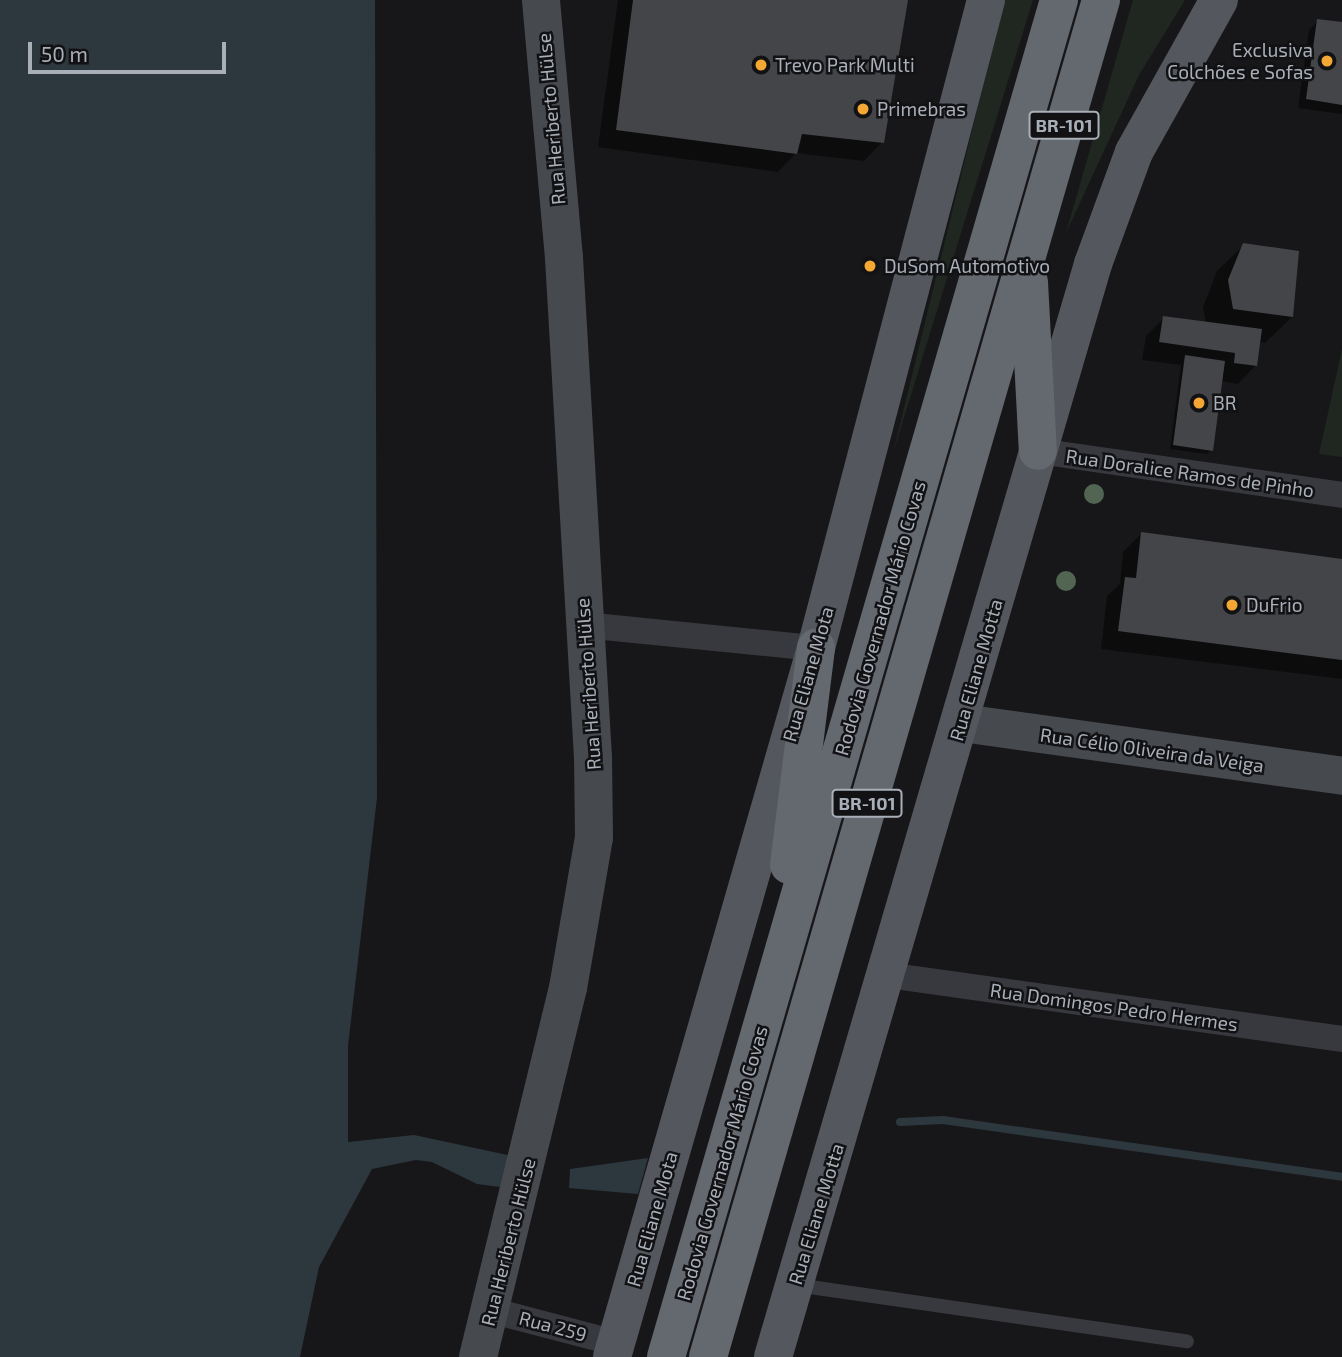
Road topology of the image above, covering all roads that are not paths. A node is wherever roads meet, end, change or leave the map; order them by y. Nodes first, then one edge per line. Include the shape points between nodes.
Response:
1 (541, 0) edge
2 (986, 0) edge
3 (1059, 0) edge
4 (1101, 0) edge
5 (1219, 0) edge
6 (1028, 250) junction
7 (1038, 451) junction
8 (1342, 495) edge
9 (584, 625) junction
10 (816, 648) junction
11 (961, 723) junction
12 (1342, 776) edge
13 (887, 975) junction
14 (767, 1010) junction
15 (1342, 1038) edge
16 (795, 1285) junction
17 (490, 1310) junction
18 (1187, 1341) dead end
19 (614, 1350) edge
20 (478, 1357) edge
21 (666, 1357) edge
22 (708, 1357) edge
23 (773, 1357) edge

1 - 9 street, Rua Heriberto Hülse via 564,258
2 - 10 main road, Rua Eliane Mota
3 - 14 highway, Rodovia Governador Mário Covas / BR-101
4 - 6 highway, Rodovia Governador Mário Covas / BR-101
5 - 7 main road, Rua Eliane Motta via 1159,102 1120,189
6 - 7 highway
6 - 22 highway, Rodovia Governador Mário Covas / BR-101
7 - 8 street, Rua Doralice Ramos de Pinho
7 - 11 main road, Rua Eliane Motta
9 - 10 street
9 - 17 street, Rua Heriberto Hülse via 593,758 594,836 589,879 541,1110
10 - 14 highway
10 - 19 main road, Rua Eliane Mota
11 - 12 street, Rua Célio Oliveira da Veiga
11 - 13 main road, Rua Eliane Motta
13 - 15 street, Rua Domingos Pedro Hermes
13 - 16 main road, Rua Eliane Motta
14 - 21 highway, Rodovia Governador Mário Covas / BR-101
16 - 18 lane
16 - 23 main road, Rua Eliane Motta
17 - 19 street, Rua 259
17 - 20 street, Rua Heriberto Hülse

